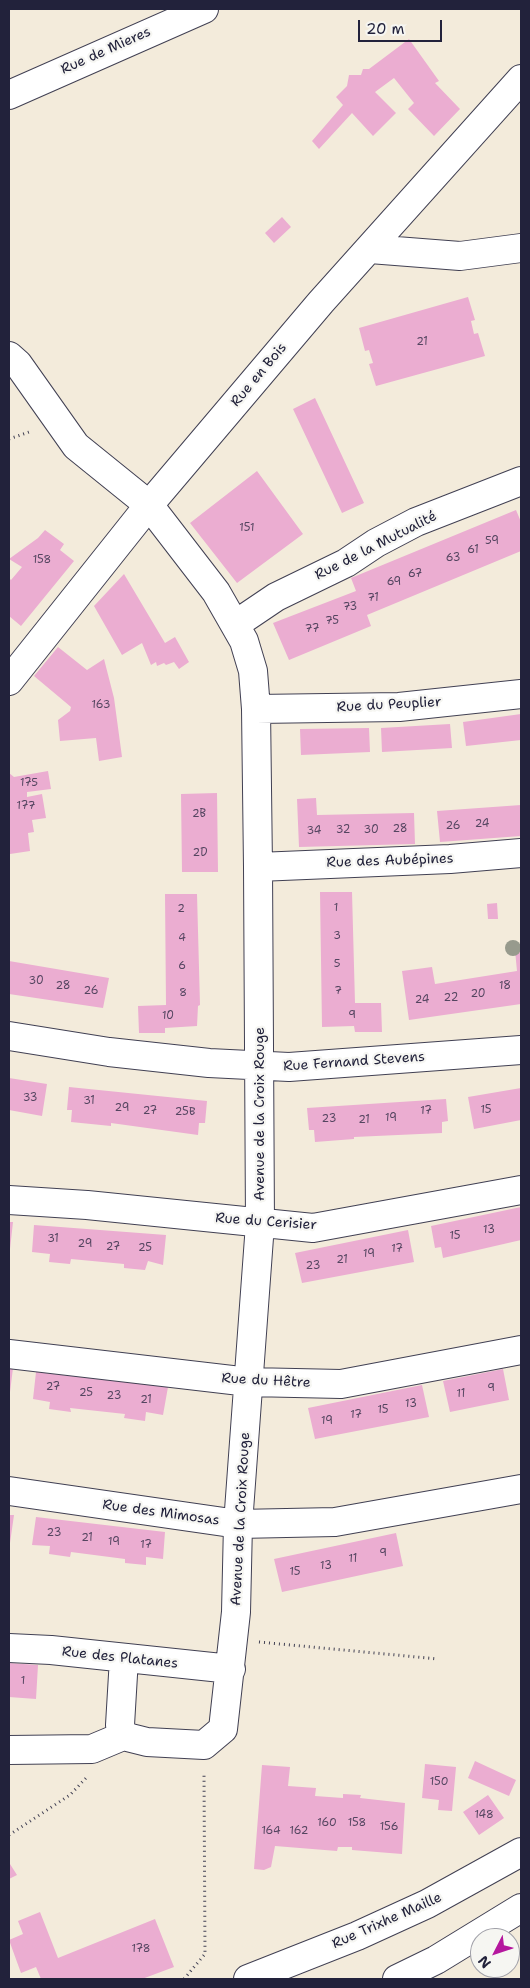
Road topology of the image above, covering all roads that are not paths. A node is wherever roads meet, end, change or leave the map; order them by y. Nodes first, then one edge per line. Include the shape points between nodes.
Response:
1 (204, 9) edge
2 (521, 79) edge
3 (9, 95) edge
4 (521, 248) edge
5 (370, 249) junction
6 (9, 356) edge
7 (521, 480) edge
8 (150, 505) junction
9 (236, 624) junction
10 (9, 681) edge
11 (521, 694) edge
12 (256, 709) junction
13 (521, 852) edge
14 (258, 867) junction
15 (9, 1036) edge
16 (521, 1050) edge
17 (260, 1066) junction
18 (521, 1190) edge
19 (9, 1200) edge
20 (260, 1224) junction
21 (521, 1350) edge
22 (9, 1354) edge
23 (249, 1382) junction
24 (521, 1489) edge
25 (9, 1491) edge
26 (238, 1524) junction
27 (9, 1648) edge
28 (124, 1658) junction
29 (231, 1670) junction
30 (123, 1736) junction
31 (9, 1750) edge
32 (521, 1852) edge
33 (521, 1908) edge
34 (248, 1979) edge
35 (397, 1979) edge

1 - 3 street, Rue de Mieres
2 - 5 street, Rue en Bois
4 - 5 street via 460,256
5 - 8 street, Rue en Bois via 321,302
6 - 8 street, Avenue de la Croix Rouge via 76,446
7 - 9 street, Rue de la Mutualité via 408,526 346,563 276,597
8 - 9 street, Avenue de la Croix Rouge via 216,592
8 - 10 street, Rue en Bois
9 - 12 street, Avenue de la Croix Rouge via 253,671
11 - 12 street, Rue du Peuplier via 398,707
12 - 14 street, Avenue de la Croix Rouge
13 - 14 street, Rue des Aubépines via 450,859
14 - 17 street, Avenue de la Croix Rouge
15 - 17 street, Rue Fernand Stevens via 109,1052
16 - 17 street, Rue Fernand Stevens via 289,1067
17 - 20 street, Avenue de la Croix Rouge
18 - 20 street, Rue du Cerisier via 313,1228
19 - 20 street, Rue du Cerisier
20 - 23 street, Avenue de la Croix Rouge
21 - 23 street, Rue du Hêtre via 341,1384
22 - 23 street, Rue du Hêtre
23 - 26 street, Avenue de la Croix Rouge
24 - 26 street, Rue des Mimosas via 335,1522
25 - 26 street, Rue des Mimosas
26 - 29 street, Avenue de la Croix Rouge
27 - 28 street, Rue des Platanes
28 - 29 street, Rue des Platanes
28 - 30 street via 120,1725
29 - 30 street, Avenue de la Croix Rouge via 223,1729 204,1745 147,1742
30 - 31 street via 92,1750
32 - 34 street, Rue Trixhe Maille via 427,1904
33 - 35 street via 436,1960

